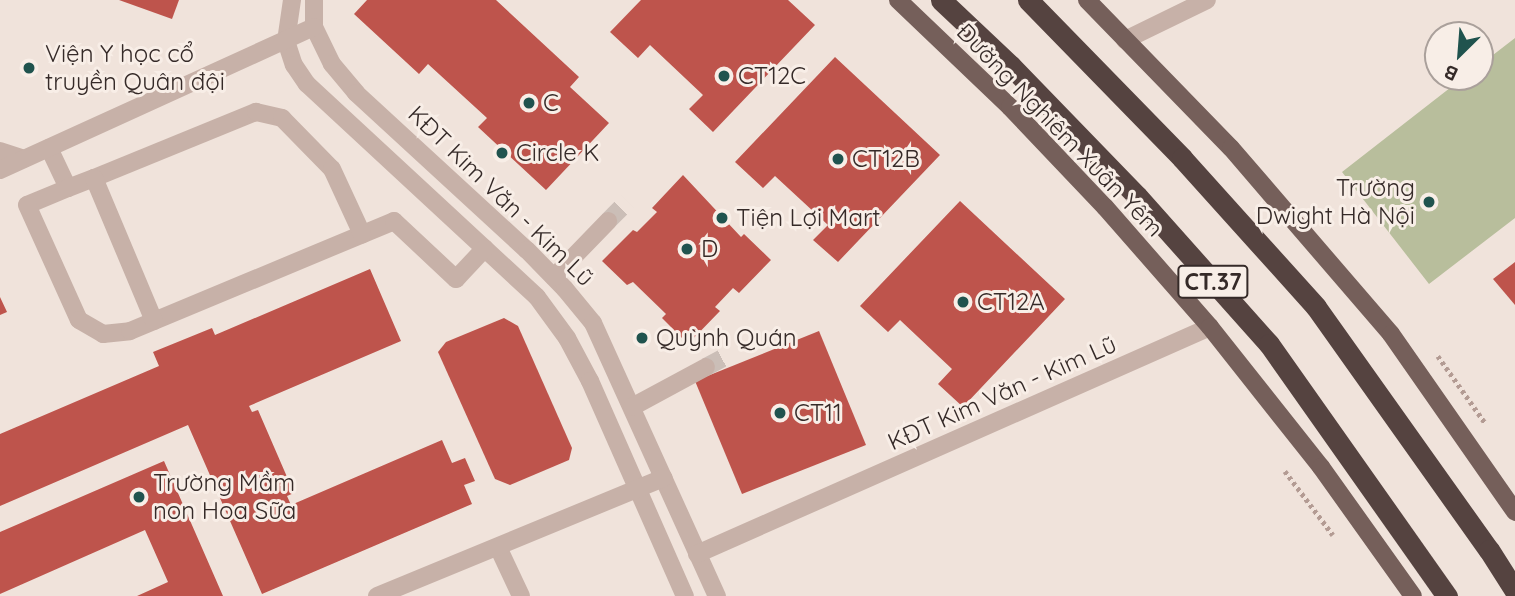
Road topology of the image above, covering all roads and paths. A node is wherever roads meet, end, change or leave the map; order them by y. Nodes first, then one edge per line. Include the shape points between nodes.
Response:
1 (292, 0) edge
2 (314, 0) edge
3 (898, 0) edge
4 (941, 0) edge
5 (1028, 0) edge
6 (1087, 0) edge
7 (1207, 0) edge
8 (314, 27) junction
9 (1125, 40) junction
10 (286, 41) junction
11 (49, 148) junction
12 (0, 151) edge
13 (24, 159) junction
14 (0, 170) edge
15 (94, 178) junction
16 (68, 188) junction
17 (608, 221) tunnel mouth
18 (362, 234) junction
19 (485, 248) junction
20 (527, 250) junction
21 (507, 268) junction
22 (554, 277) junction
23 (154, 321) junction
24 (1210, 327) junction
25 (1438, 355) dead end
26 (706, 367) tunnel mouth
27 (614, 370) junction
28 (590, 381) junction
29 (632, 407) junction
30 (1486, 424) dead end
31 (1285, 471) dead end
32 (664, 478) junction
33 (639, 491) junction
34 (1515, 512) edge
35 (1334, 535) dead end
36 (498, 547) junction
37 (697, 554) junction
38 (1515, 591) edge
39 (1410, 595) edge
40 (377, 596) edge
41 (521, 596) edge
42 (685, 596) edge
43 (717, 596) edge
44 (1447, 596) edge

1 - 10 street, KĐT Kim Văn - Kim Lũ
2 - 8 street, KĐT Kim Văn - Kim Lũ
3 - 24 main road, Đường Nghiêm Xuân Yêm via 1029,127
4 - 44 highway, CT.37, bridge via 1137,196 1269,344
5 - 38 highway, CT.37, bridge via 1182,158 1316,307
6 - 9 main road
7 - 9 street
8 - 10 street
8 - 20 street, KĐT Kim Văn - Kim Lũ via 332,64 356,93
9 - 34 main road via 1231,148 1391,334
10 - 11 street
10 - 19 street, KĐT Kim Văn - Kim Lũ via 293,65 307,85
11 - 13 street
11 - 16 street
12 - 13 street
13 - 14 street
15 - 16 street
15 - 18 street via 256,112 282,118 331,169
15 - 23 street
16 - 23 street via 27,205 79,320 103,334 130,331
17 - 22 street
18 - 19 street via 394,220 456,279
18 - 23 street
19 - 21 street, KĐT Kim Văn - Kim Lũ
20 - 21 street
20 - 22 street, KĐT Kim Văn - Kim Lũ
21 - 28 street, KĐT Kim Văn - Kim Lũ via 568,338
22 - 27 street, KĐT Kim Văn - Kim Lũ via 593,323
24 - 37 street, KĐT Kim Văn - Kim Lũ
24 - 39 main road, Đường Nghiêm Xuân Yêm via 1321,467
25 - 30 path
26 - 29 street
27 - 28 street
27 - 29 street, KĐT Kim Văn - Kim Lũ
28 - 33 street, KĐT Kim Văn - Kim Lũ
29 - 32 street, KĐT Kim Văn - Kim Lũ
31 - 35 path
32 - 33 street
32 - 37 street, KĐT Kim Văn - Kim Lũ
33 - 36 street
33 - 42 street, KĐT Kim Văn - Kim Lũ
36 - 40 street
36 - 41 street
37 - 43 street, KĐT Kim Văn - Kim Lũ

